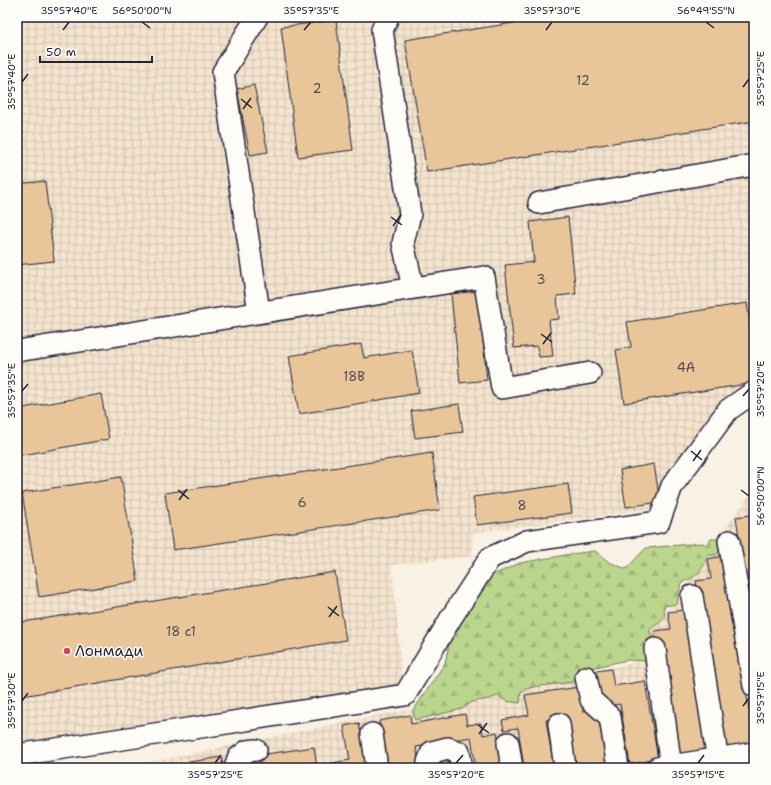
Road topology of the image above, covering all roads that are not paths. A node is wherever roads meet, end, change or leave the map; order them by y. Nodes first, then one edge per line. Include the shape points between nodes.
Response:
1 (256, 17) edge
2 (388, 17) edge
3 (754, 165) edge
4 (539, 203) dead end
5 (413, 288) junction
6 (259, 312) junction
7 (17, 351) edge
8 (590, 373) dead end
9 (754, 392) edge
10 (729, 540) dead end
11 (692, 596) dead end
12 (655, 649) dead end
13 (586, 677) dead end
14 (754, 686) edge
15 (559, 724) dead end
16 (372, 734) dead end
17 (508, 743) dead end
18 (256, 750) dead end
19 (754, 753) edge
20 (17, 755) edge
21 (718, 763) edge
22 (666, 767) edge
23 (235, 768) edge
24 (377, 768) edge
25 (428, 768) edge
26 (462, 768) edge
27 (512, 768) edge
28 (565, 768) edge
29 (618, 768) edge

1 - 6 lane via 223,72
2 - 5 lane via 382,30 410,214 403,243
3 - 4 lane
5 - 6 lane
5 - 8 lane via 484,277 502,388
6 - 7 lane
9 - 20 lane via 728,410 676,480 659,522 527,541 490,558 405,695
10 - 14 lane
11 - 21 lane
12 - 22 lane
13 - 29 lane via 591,700 610,717
15 - 28 lane
16 - 24 lane
17 - 27 lane
18 - 23 lane via 247,751 238,758
19 - 21 lane
21 - 22 lane
25 - 26 lane via 432,752 448,748 459,752

